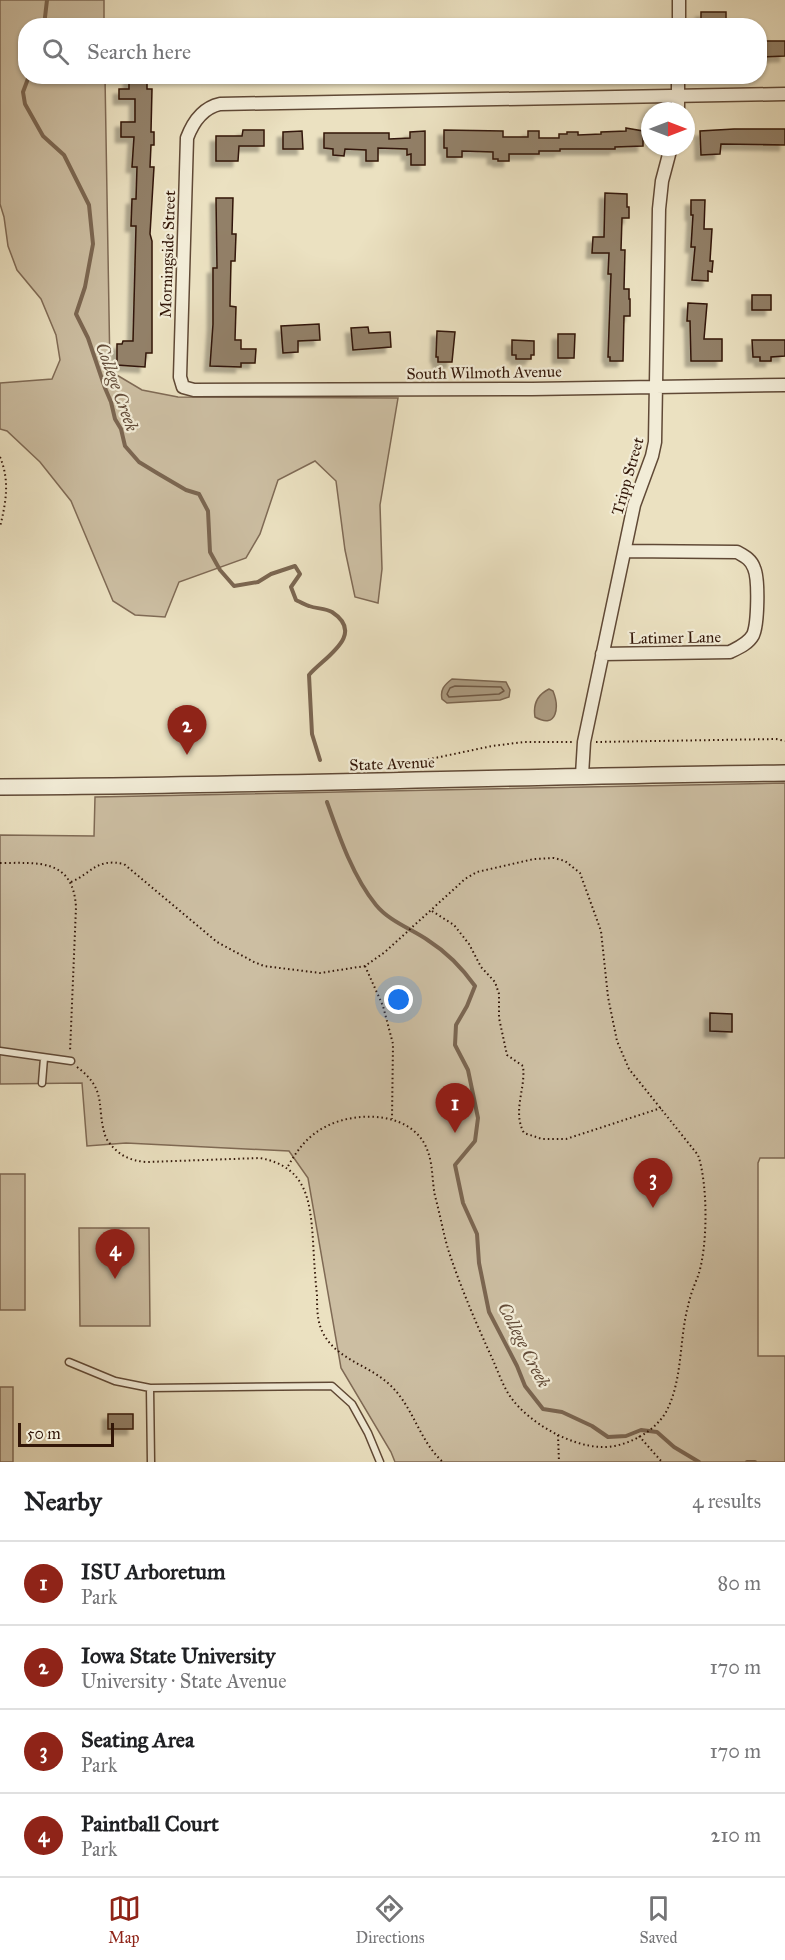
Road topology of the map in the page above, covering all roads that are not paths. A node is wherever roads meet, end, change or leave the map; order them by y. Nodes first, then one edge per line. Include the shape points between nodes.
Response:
1 (679, 0) edge
2 (679, 18) edge
3 (678, 84) edge
4 (785, 94) edge
5 (678, 95) junction
6 (678, 102) edge
7 (669, 156) edge
8 (785, 385) edge
9 (657, 386) junction
10 (183, 387) joint
11 (625, 550) junction
12 (603, 654) junction
13 (785, 773) edge
14 (582, 775) junction
15 (0, 787) edge
16 (0, 1052) edge
17 (44, 1058) junction
18 (72, 1061) road end
19 (42, 1083) dead end
20 (69, 1362) dead end
21 (150, 1388) junction
22 (151, 1462) edge
23 (380, 1462) edge

1 - 2 street
3 - 5 street
4 - 5 street
5 - 6 street
5 - 10 street, Morningside Street via 212,106 193,122 187,138 180,377
7 - 9 street, Tripp Street via 659,209
8 - 9 street, South Wilmoth Avenue
9 - 10 street, South Wilmoth Avenue via 297,390
9 - 11 street, Tripp Street via 655,442 634,504
11 - 12 street, Tripp Street
11 - 12 street, Latimer Lane via 737,552 755,568 756,623 745,644 730,652
12 - 14 street, Tripp Street via 584,742
13 - 14 street, State Avenue
14 - 15 street, State Avenue
16 - 17 lane
17 - 18 lane
17 - 19 lane
20 - 21 lane via 115,1381
21 - 22 lane
21 - 23 lane via 332,1386 352,1404

